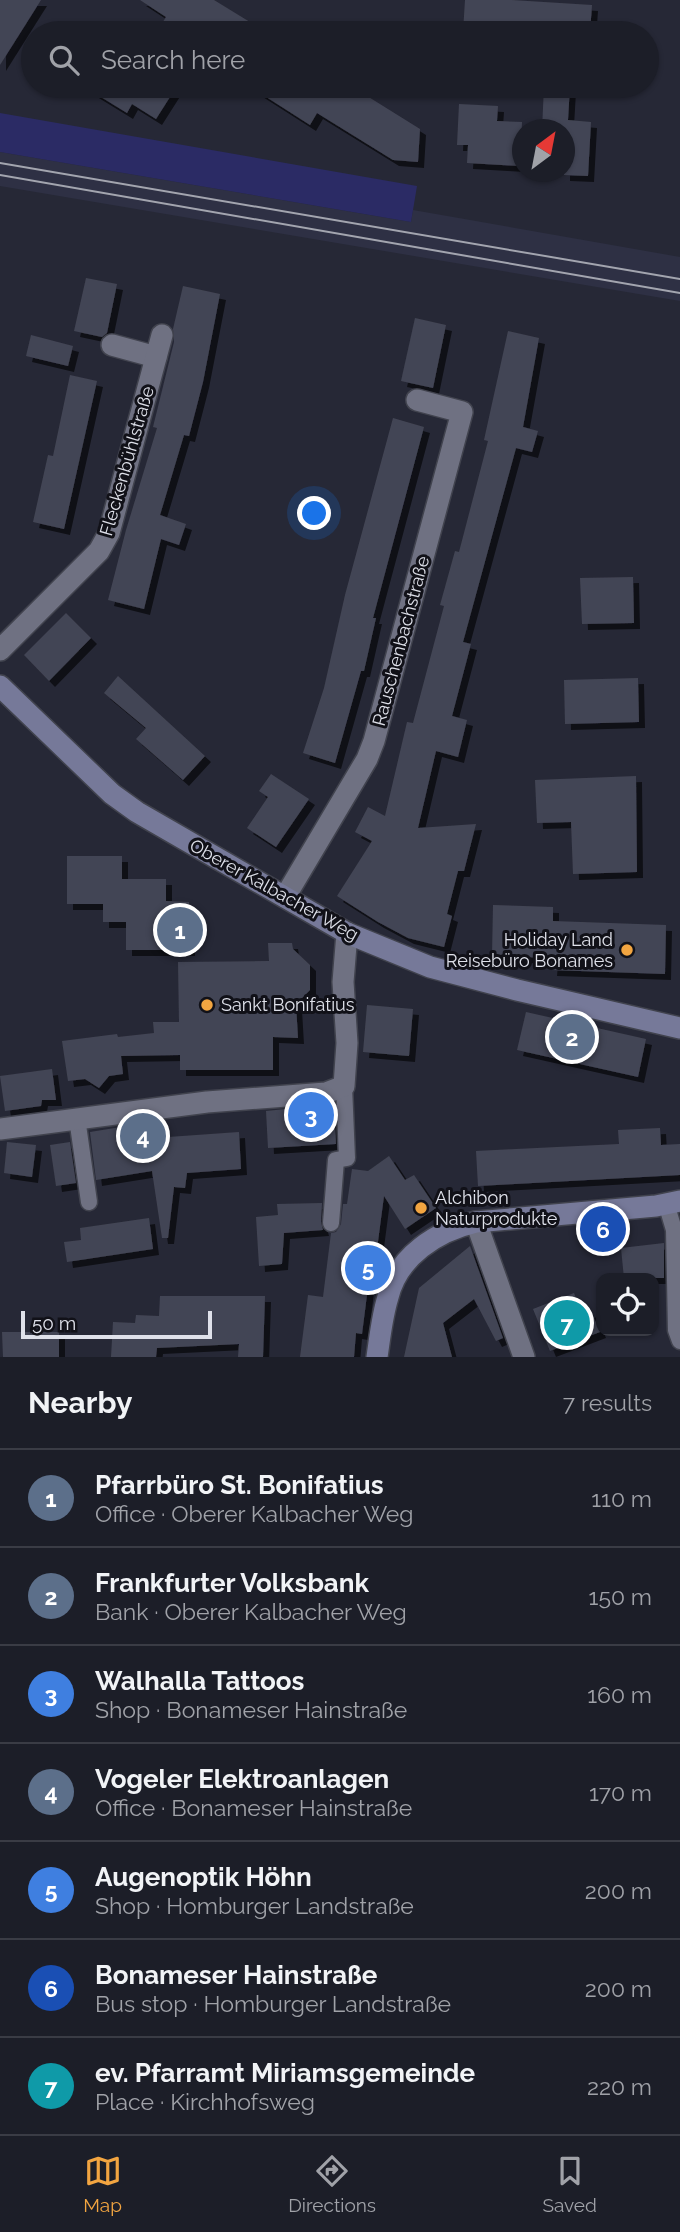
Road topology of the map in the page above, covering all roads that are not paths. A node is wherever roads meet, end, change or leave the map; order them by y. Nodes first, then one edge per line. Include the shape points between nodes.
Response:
1 (162, 335) dead end
2 (112, 345) dead end
3 (156, 357) junction
4 (417, 400) dead end
5 (0, 650) edge
6 (0, 686) edge
7 (285, 897) junction
8 (347, 933) junction
9 (679, 1028) edge
10 (344, 1086) junction
11 (77, 1118) junction
12 (0, 1129) edge
13 (89, 1202) dead end
14 (673, 1202) edge
15 (476, 1222) junction
16 (331, 1223) dead end
17 (680, 1341) edge
18 (377, 1357) edge
19 (524, 1357) edge

1 - 3 street, Fleckenbühlstraße
2 - 3 street
3 - 5 street, Fleckenbühlstraße via 109,533 99,551
4 - 7 street, Rauschenbachstraße via 462,412 448,465 374,741
6 - 7 street, Oberer Kalbacher Weg via 112,794
7 - 8 street, Oberer Kalbacher Weg
8 - 9 street, Oberer Kalbacher Weg via 430,967
8 - 10 street
10 - 11 street via 326,1093
10 - 16 lane via 347,1158 336,1160
11 - 12 street
11 - 13 lane
14 - 15 street
14 - 17 lane
15 - 18 street via 434,1238 397,1273
15 - 19 street

